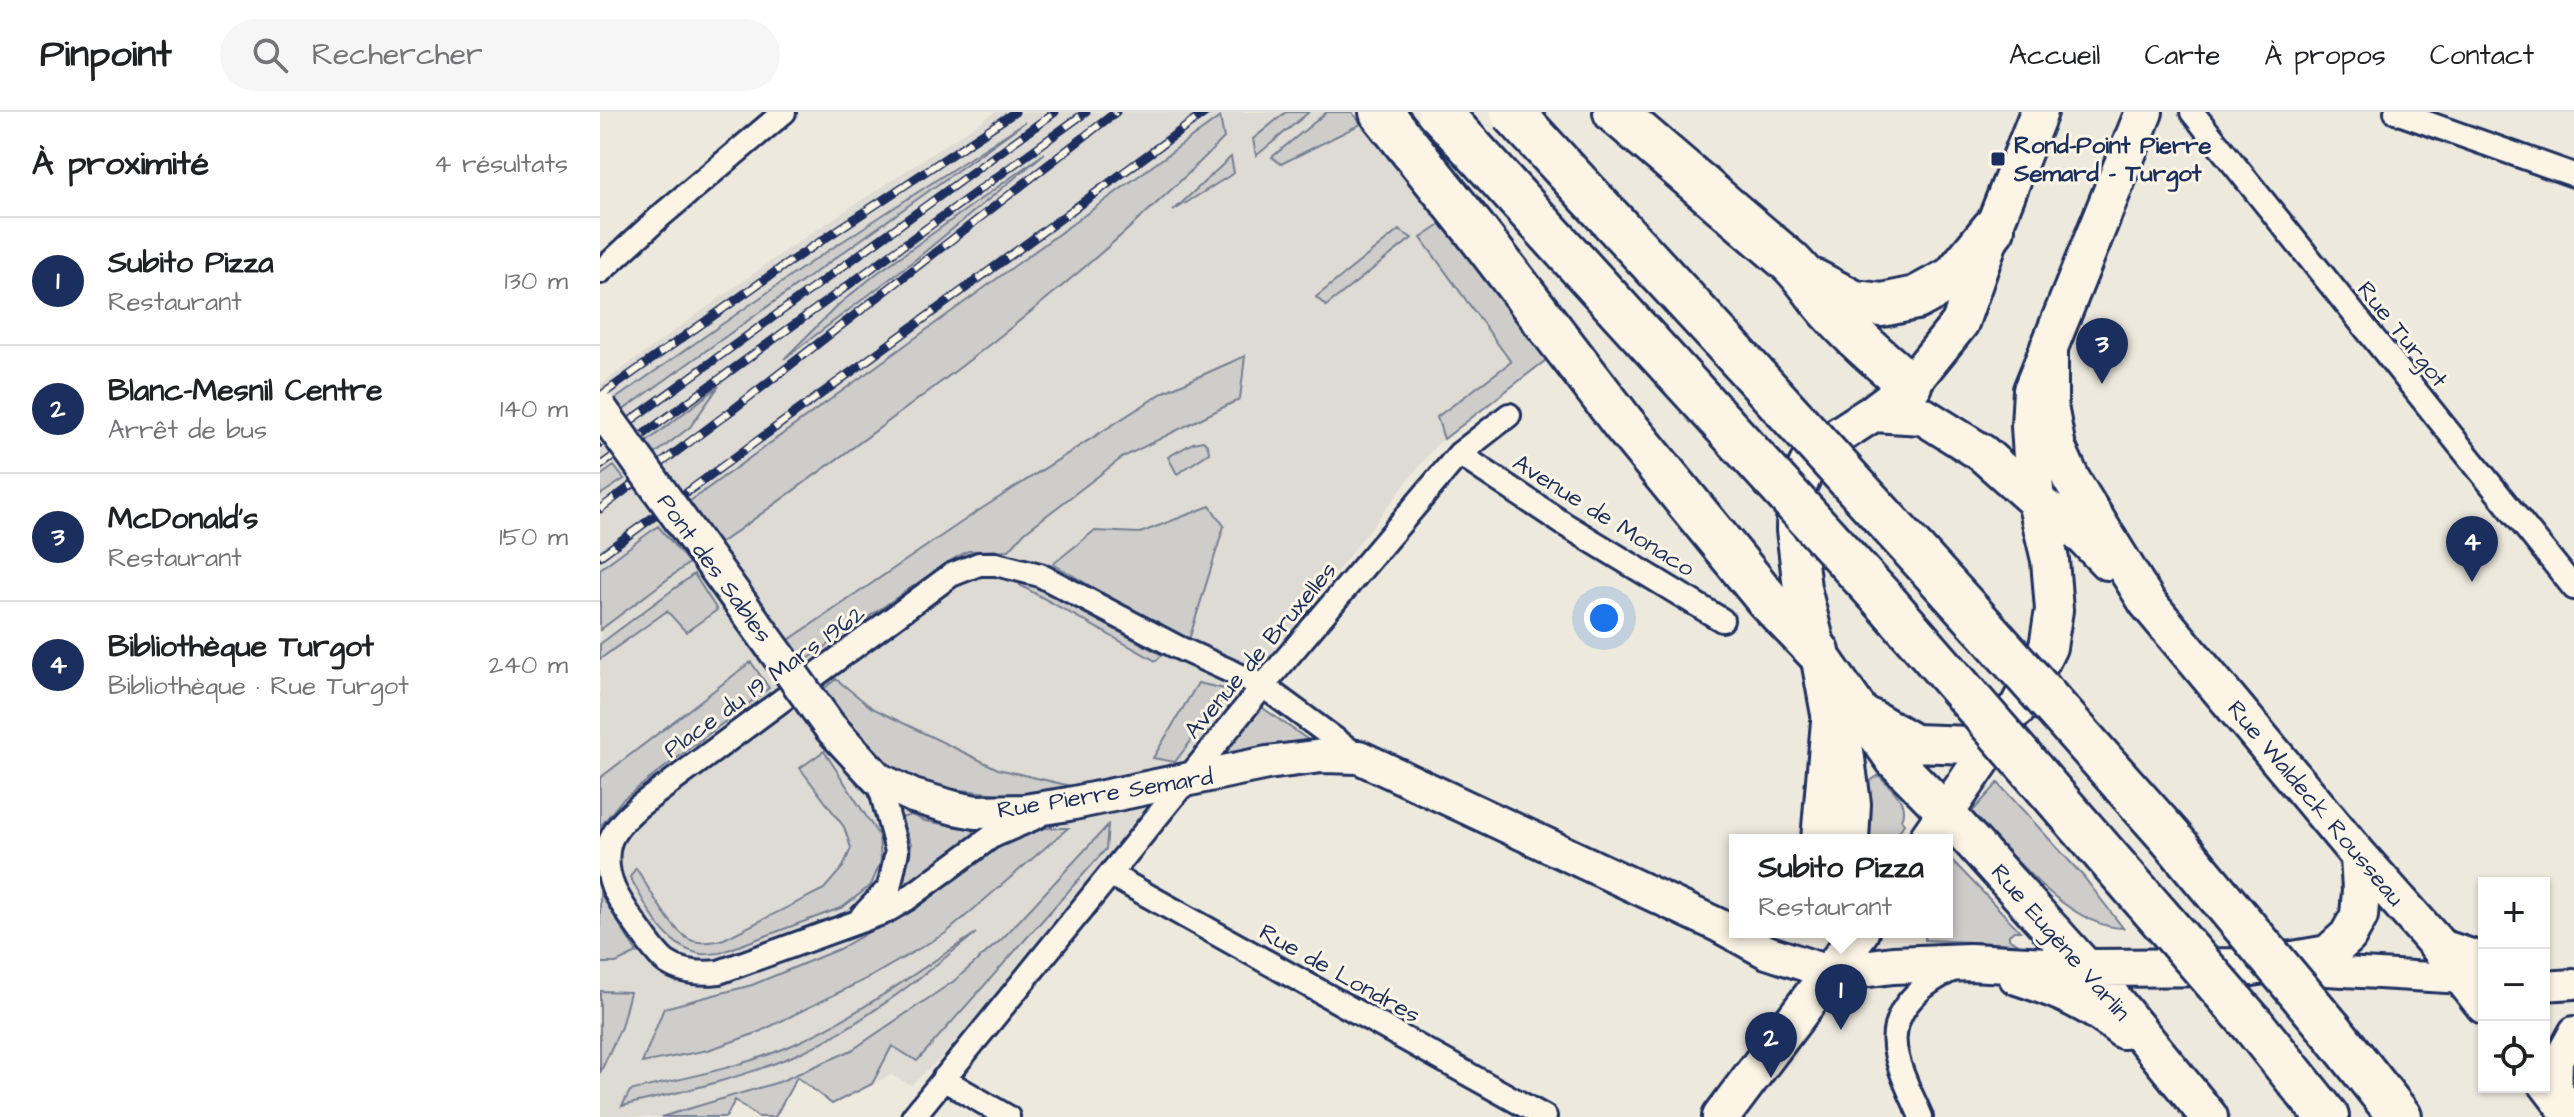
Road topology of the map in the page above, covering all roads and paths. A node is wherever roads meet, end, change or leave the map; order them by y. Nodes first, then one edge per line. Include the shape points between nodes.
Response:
1 (784, 112) edge
2 (1381, 112) edge
3 (1439, 112) edge
4 (1512, 112) edge
5 (1615, 112) edge
6 (2039, 112) edge
7 (2144, 112) edge
8 (2192, 112) edge
9 (2396, 112) edge
10 (2574, 175) edge
11 (1993, 229) junction
12 (1798, 269) junction
13 (600, 272) edge
14 (2049, 347) junction
15 (1917, 401) junction
16 (600, 408) edge
17 (1509, 415) dead end
18 (1459, 454) junction
19 (2036, 501) junction
20 (2574, 588) edge
21 (2147, 602) junction
22 (1722, 620) dead end
23 (1818, 652) junction
24 (1263, 686) junction
25 (2018, 708) junction
26 (1846, 711) junction
27 (830, 727) joint
28 (1359, 757) junction
29 (878, 779) junction
30 (1185, 782) junction
31 (1069, 804) junction
32 (1937, 827) edge
33 (1819, 834) edge
34 (1850, 834) edge
35 (1953, 842) edge
36 (2359, 856) junction
37 (1111, 875) junction
38 (1726, 924) edge
39 (852, 925) junction
40 (1746, 938) edge
41 (1837, 938) edge
42 (1856, 938) edge
43 (1969, 962) junction
44 (2252, 967) junction
45 (2086, 968) junction
46 (1831, 973) junction
47 (2478, 980) edge
48 (2478, 981) edge
49 (2574, 1031) edge
50 (2164, 1064) junction
51 (943, 1079) junction
52 (2558, 1097) edge
53 (913, 1117) edge
54 (1008, 1117) edge
55 (1545, 1117) edge
56 (1721, 1117) edge
57 (1921, 1117) edge
58 (2209, 1117) edge
59 (2327, 1117) edge
60 (2400, 1117) edge

1 - 13 street
2 - 23 highway via 1623,423 1767,599
3 - 59 highway, bridge via 1890,607
4 - 60 highway, bridge via 2169,836
5 - 12 highway
6 - 11 main road
7 - 14 main road
8 - 20 street, Rue Turgot
9 - 10 street
11 - 12 highway via 1953,278 1916,298 1882,305 1854,302
11 - 15 main road via 1960,323
12 - 15 highway
14 - 19 main road via 2032,390
14 - 21 main road, Rue Waldeck Rousseau via 2049,406 2057,448
15 - 19 main road, Rue Waldeck Rousseau
15 - 23 main road via 1873,413 1833,439 1808,464 1796,491 1802,588
16 - 27 main road, Pont des Sables, bridge
17 - 18 street, Avenue de Bruxelles
18 - 22 street, Avenue de Monaco
18 - 24 street, Avenue de Bruxelles
19 - 21 main road, Rue Waldeck Rousseau via 2084,537
19 - 25 main road via 2050,560 2054,610 2048,647
21 - 36 main road, Rue Waldeck Rousseau
23 - 26 main road
24 - 28 street, Rue Pierre Semard
24 - 30 street, Avenue de Bruxelles
24 - 39 street, Place du 19 Mars 1962 via 1040,575 979,564 951,575 639,806 610,842 614,888 657,953 683,970 719,972
25 - 26 main road via 1970,745 1914,743
25 - 32 main road
26 - 32 main road, Rue Eugène Varlin via 1894,760
26 - 33 main road
26 - 34 main road
27 - 29 main road, Rue Pierre Semard
28 - 30 main road, Rue Pierre Semard via 1267,763
28 - 38 main road, Rue Pierre Semard
29 - 31 main road, Rue Pierre Semard via 913,796 976,812
29 - 39 street, Place du 19 Mars 1962 via 897,851 894,870 889,888
30 - 31 main road, Rue Pierre Semard
30 - 37 street, Avenue de Bruxelles
31 - 39 street, Place du 19 Mars 1962 via 991,837 907,899
35 - 45 main road, Rue Eugène Varlin
36 - 44 main road via 2359,916 2348,936 2328,954
36 - 47 main road, Rue Waldeck Rousseau via 2435,942
37 - 51 street, Avenue de Bruxelles
37 - 55 street, Rue de Londres
40 - 46 main road, Rue Pierre Semard via 1767,952
41 - 46 main road
42 - 46 main road
43 - 45 main road
43 - 46 main road
43 - 50 main road, Rue Eugène Varlin via 2058,989 2106,1016
43 - 57 street via 1933,978 1902,1010 1896,1055
44 - 45 main road
44 - 48 street
45 - 50 main road, Rue Eugène Varlin
46 - 56 main road
49 - 52 street via 2558,1060
50 - 58 main road, Rue Eugène Varlin
51 - 53 street, Avenue de Bruxelles
51 - 54 street

